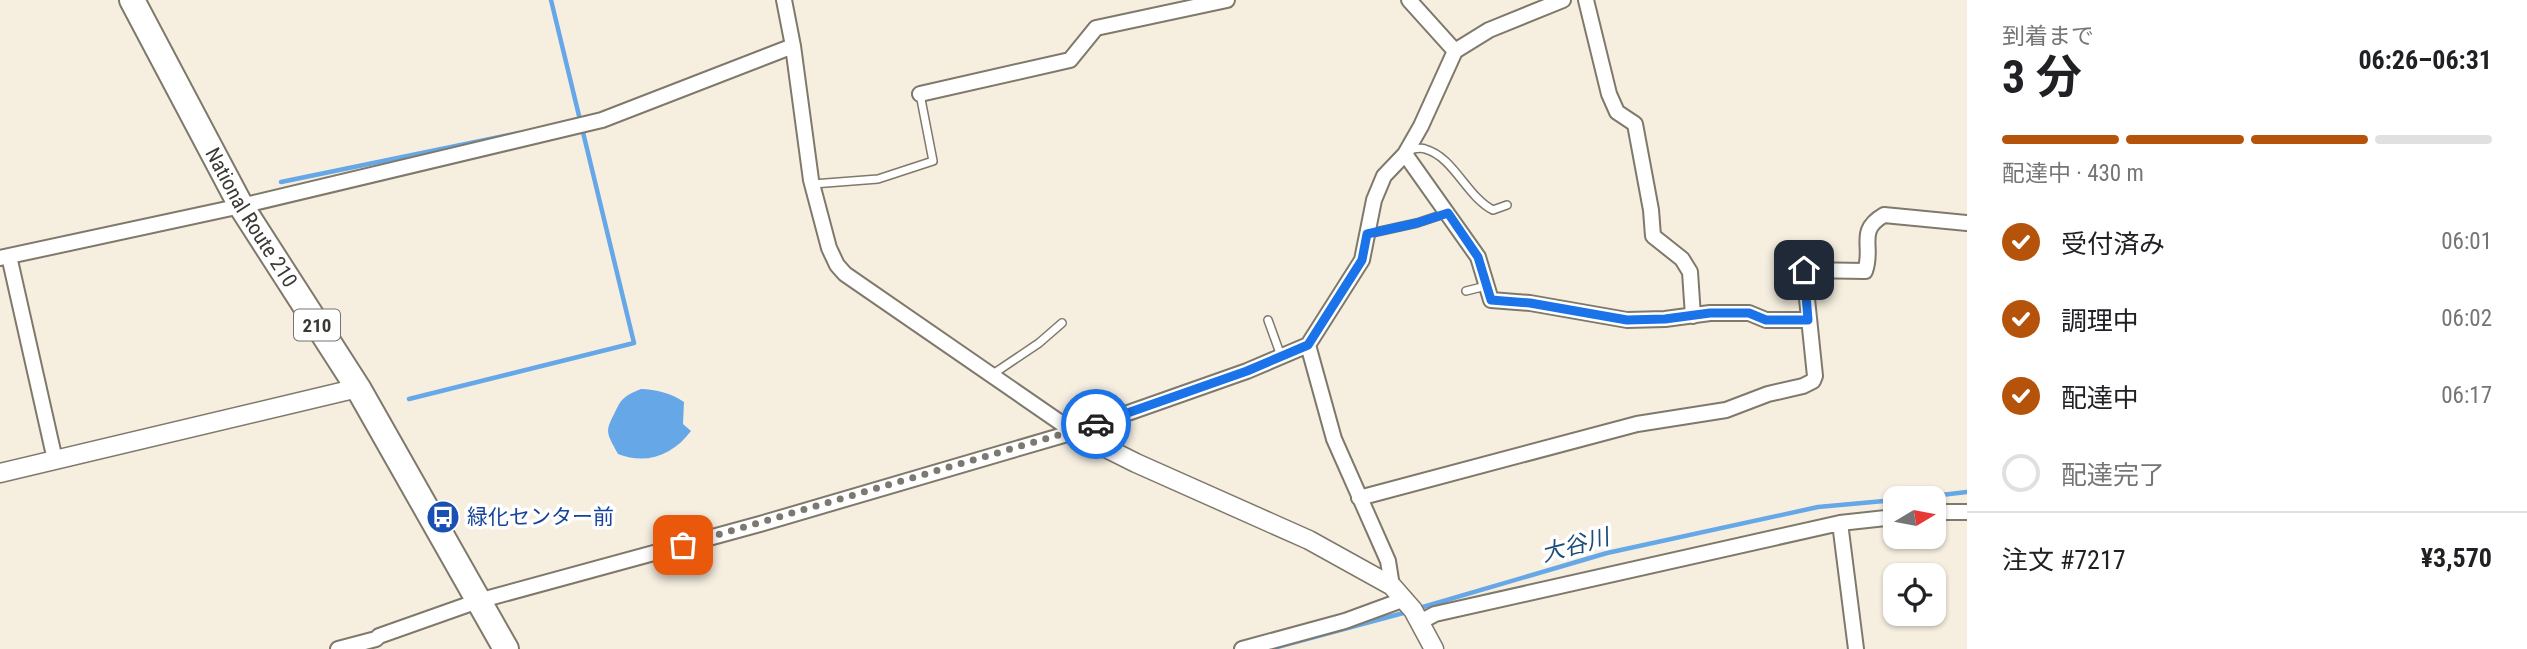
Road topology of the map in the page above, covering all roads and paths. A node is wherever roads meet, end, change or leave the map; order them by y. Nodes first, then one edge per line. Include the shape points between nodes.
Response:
1 (132, 0) edge
2 (784, 0) edge
3 (1227, 0) edge
4 (1409, 0) edge
5 (1563, 0) edge
6 (1586, 0) edge
7 (793, 46) junction
8 (1455, 51) junction
9 (920, 94) joint
10 (1406, 152) junction
11 (813, 184) junction
12 (1507, 205) dead end
13 (242, 206) junction
14 (1448, 213) junction
15 (1967, 223) edge
16 (1367, 234) junction
17 (4, 257) edge
18 (1487, 286) junction
19 (1466, 291) dead end
20 (1693, 316) junction
21 (1268, 320) dead end
22 (1808, 320) junction
23 (1062, 323) dead end
24 (1308, 345) junction
25 (1282, 357) junction
26 (993, 374) junction
27 (358, 388) junction
28 (1074, 432) junction
29 (55, 460) junction
30 (0, 473) edge
31 (1359, 498) junction
32 (1946, 512) edge
33 (1967, 512) edge
34 (1883, 518) edge
35 (1840, 523) junction
36 (1392, 586) junction
37 (1405, 599) junction
38 (478, 601) junction
39 (1420, 622) junction
40 (373, 644) edge
41 (338, 649) edge
42 (506, 649) edge
43 (1242, 649) edge
44 (1434, 649) edge
45 (1856, 649) edge

1 - 13 highway, National Route 210 / 210
2 - 7 street
3 - 9 street via 1096,28 1070,60
4 - 8 street
5 - 8 street via 1489,30
6 - 20 street via 1609,94 1617,112 1635,124 1653,236 1682,259 1690,272
7 - 11 street
7 - 13 street via 602,120
8 - 10 street
9 - 11 lane via 933,161 878,179
10 - 12 lane via 1425,148 1448,163 1482,204 1493,210
10 - 14 street
10 - 16 street via 1384,176
11 - 26 street via 829,247 845,274
13 - 17 street
13 - 27 highway, National Route 210 / 210
14 - 16 lane
14 - 18 street via 1478,257
15 - 22 street via 1884,215 1867,231 1865,271 1804,270
16 - 24 street via 1362,260
17 - 29 street
18 - 19 lane
18 - 20 street via 1491,300 1627,320
20 - 22 street via 1749,313 1766,320
21 - 25 lane
22 - 31 street via 1815,376 1804,386 1726,410 1637,424
23 - 26 lane
24 - 25 street
24 - 31 street via 1334,439
25 - 28 street
26 - 28 street
27 - 29 street
27 - 38 highway, National Route 210 / 210
28 - 36 street via 1309,540
28 - 38 street
29 - 30 street
31 - 36 street via 1388,561
32 - 33 street
34 - 35 street
35 - 39 street via 1435,614
35 - 45 street
36 - 37 street
37 - 39 street
37 - 43 street
38 - 40 street via 379,636
38 - 42 highway, National Route 210 / 210
39 - 44 street
40 - 41 street

